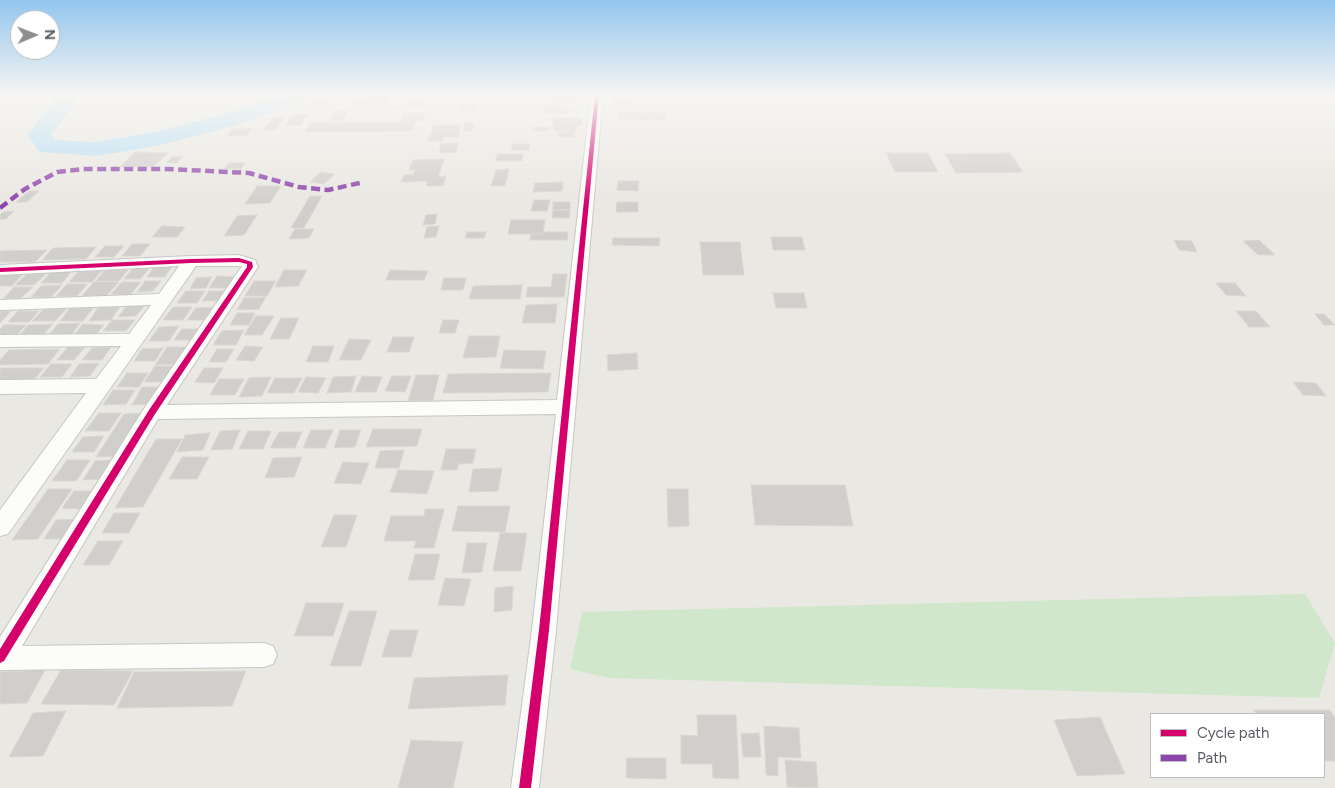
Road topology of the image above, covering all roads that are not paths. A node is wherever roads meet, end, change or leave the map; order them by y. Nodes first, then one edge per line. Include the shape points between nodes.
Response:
1 (593, 132) edge
2 (191, 261) junction
3 (0, 270) edge
4 (163, 299) junction
5 (0, 305) edge
6 (134, 340) junction
7 (0, 341) edge
8 (101, 386) junction
9 (0, 387) edge
10 (567, 408) junction
11 (152, 412) junction
12 (9, 502) edge
13 (0, 526) edge
14 (264, 655) dead end
15 (1, 658) edge
16 (525, 788) edge

1 - 10 street
2 - 3 street
2 - 4 street
2 - 11 street via 239,260 250,263 250,266
4 - 5 street
4 - 6 street
6 - 7 street
6 - 8 street
8 - 9 street
8 - 12 street
10 - 11 street
10 - 16 street
11 - 15 street
12 - 13 street
14 - 15 street

